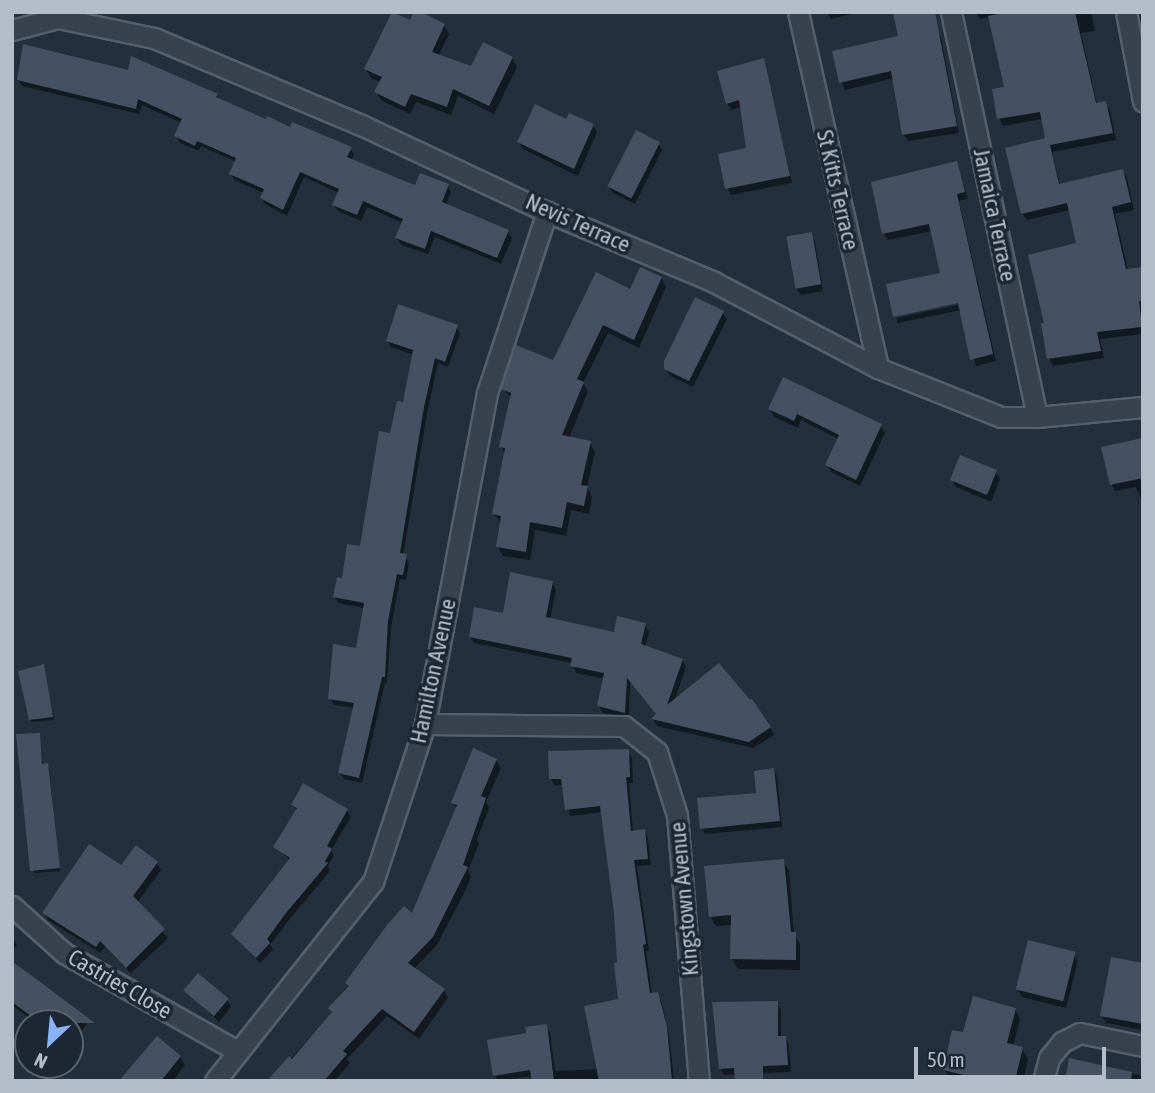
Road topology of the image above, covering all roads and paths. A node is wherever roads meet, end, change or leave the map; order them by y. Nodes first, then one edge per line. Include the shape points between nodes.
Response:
1 (798, 12) edge
2 (951, 12) edge
3 (1126, 12) edge
4 (12, 30) edge
5 (1143, 101) edge
6 (547, 212) junction
7 (878, 368) junction
8 (1143, 407) edge
9 (1037, 417) junction
10 (425, 724) junction
11 (12, 906) edge
12 (1143, 1046) edge
13 (237, 1051) junction
14 (215, 1081) edge
15 (699, 1081) edge
16 (1043, 1081) edge

1 - 7 street, St Kitts Terrace
2 - 9 street, Jamaica Terrace
3 - 5 street
4 - 6 street, Nevis Terrace via 58,18 155,38 361,125
6 - 7 street, Nevis Terrace via 714,282
6 - 10 street, Hamilton Avenue via 487,393
7 - 9 street, Nevis Terrace via 1001,417
8 - 9 street, Nevis Terrace
10 - 13 street, Hamilton Avenue via 373,882
10 - 15 street, Kingstown Avenue via 624,726 657,752 677,815
11 - 13 street, Castries Close via 64,953
12 - 16 street via 1080,1033 1062,1042 1049,1058
13 - 14 street, Hamilton Avenue

